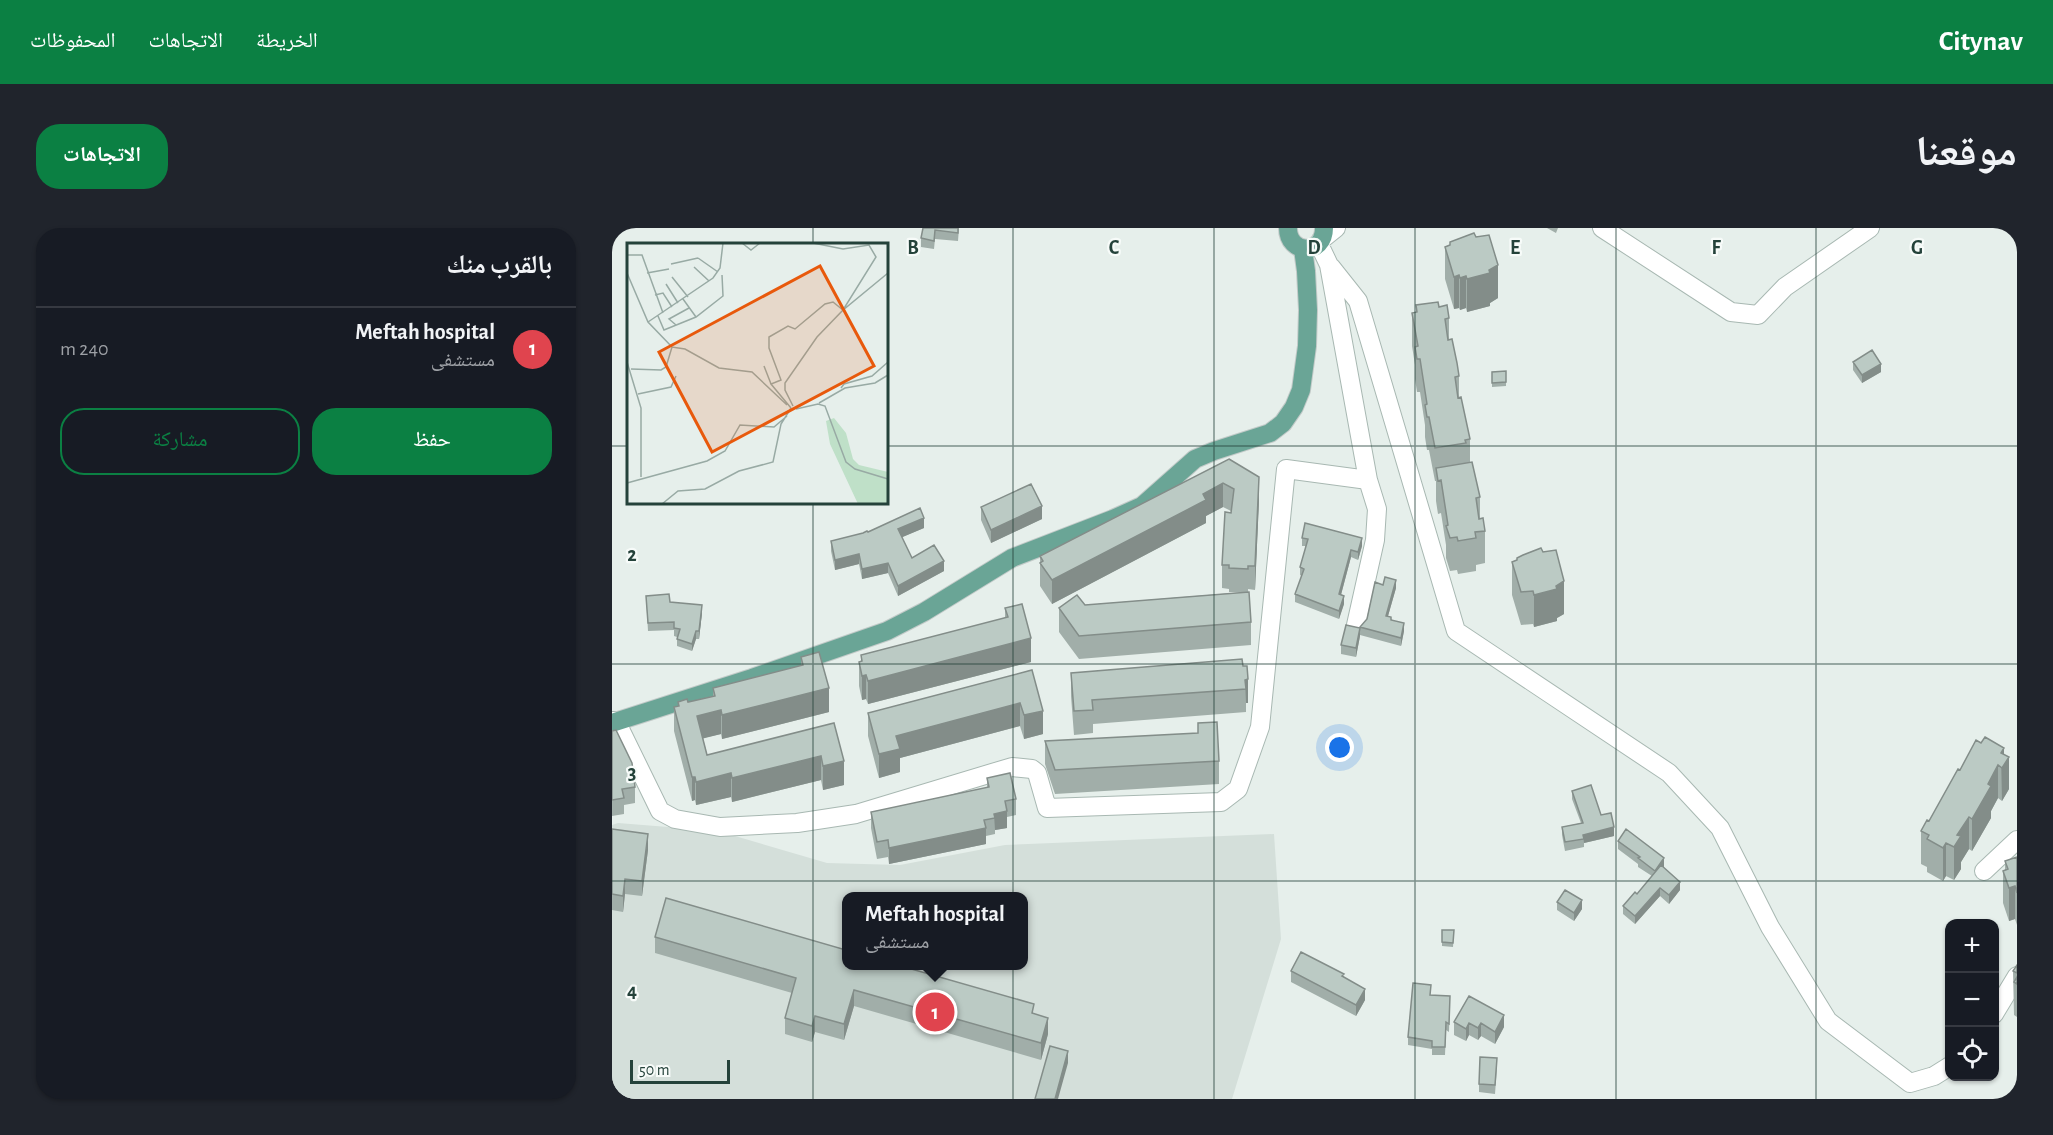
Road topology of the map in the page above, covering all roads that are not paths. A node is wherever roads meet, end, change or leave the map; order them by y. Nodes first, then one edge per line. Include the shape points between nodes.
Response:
1 (1288, 228) edge
2 (1336, 228) edge
3 (1602, 228) edge
4 (1870, 228) edge
5 (1317, 240) edge
6 (1329, 265) junction
7 (1368, 480) junction
8 (1356, 625) edge
9 (613, 722) edge
10 (2017, 840) edge
11 (1984, 871) dead end
12 (2017, 976) edge
13 (1999, 1007) edge
14 (1945, 1069) edge
15 (1912, 1091) edge

1 - 5 main road via 1293,244
2 - 5 street
3 - 4 street via 1731,312 1758,315 1785,287
5 - 6 street
5 - 9 main road via 1306,271 1307,346 1301,390 1283,423 1270,433 1195,459 1142,506 1012,558 887,631
6 - 7 street
6 - 15 street via 1358,301 1456,631 1669,773 1720,828 1770,927 1828,1021
7 - 8 street via 1377,509 1375,540
7 - 9 street via 1286,469 1260,727 1238,789 1221,802 1047,808 1037,773 1012,767 856,814 720,827 675,819 660,811
10 - 11 street
12 - 13 street
14 - 15 street

